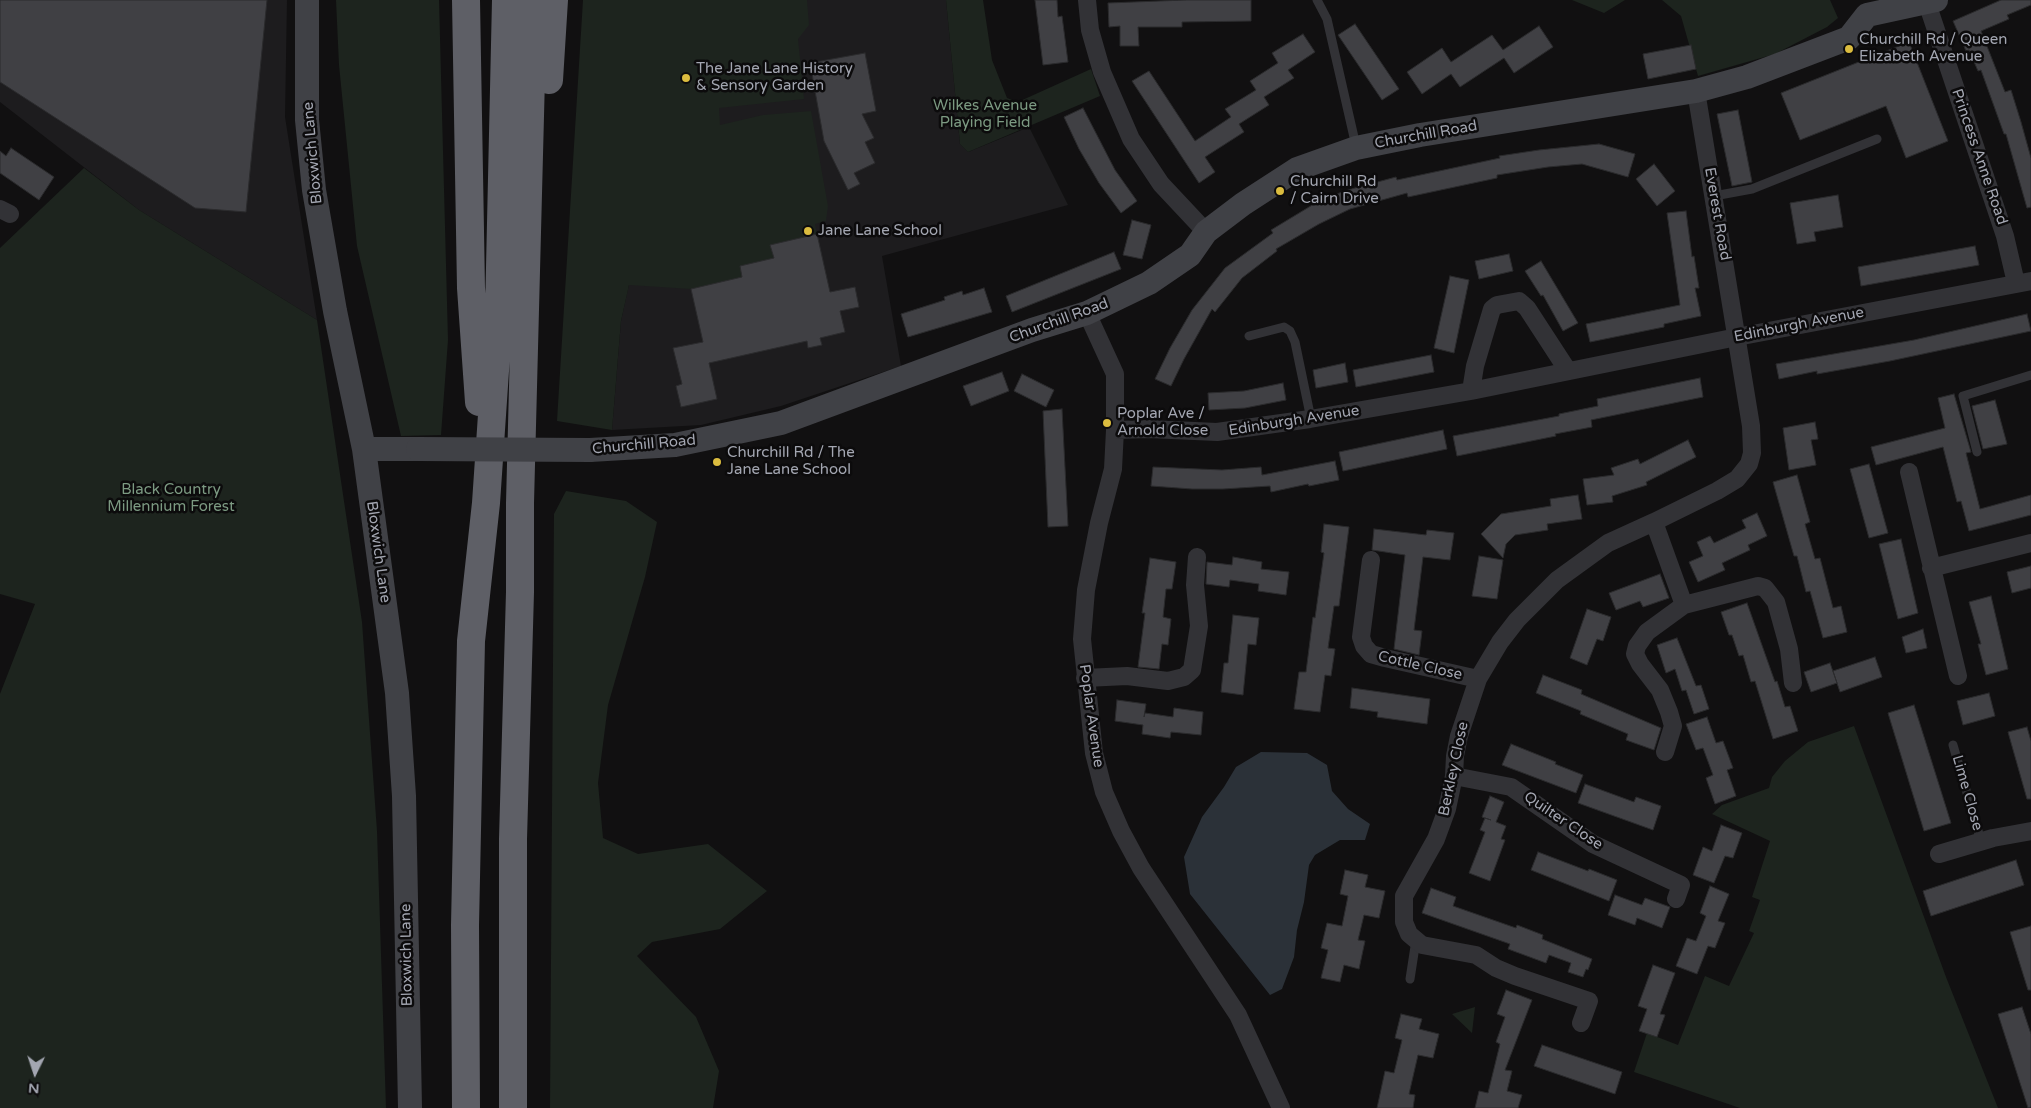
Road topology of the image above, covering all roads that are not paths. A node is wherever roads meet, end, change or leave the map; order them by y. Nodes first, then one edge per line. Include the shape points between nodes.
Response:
1 (307, 0) edge
2 (466, 0) edge
3 (506, 0) edge
4 (533, 0) edge
5 (554, 0) edge
6 (1087, 0) edge
7 (1317, 0) edge
8 (1931, 2) edge
9 (1861, 7) edge
10 (1696, 91) junction
11 (1878, 139) dead end
12 (1356, 148) junction
13 (1714, 196) junction
14 (1206, 232) junction
15 (2023, 282) edge
16 (1087, 313) junction
17 (1249, 336) dead end
18 (1738, 337) junction
19 (1568, 371) junction
20 (2031, 375) edge
21 (1471, 391) junction
22 (1311, 419) junction
23 (1115, 430) junction
24 (364, 450) junction
25 (1977, 452) dead end
26 (1909, 472) dead end
27 (486, 503) junction
28 (520, 503) junction
29 (1654, 522) junction
30 (2031, 544) edge
31 (1197, 556) dead end
32 (1371, 560) dead end
33 (1931, 568) junction
34 (1684, 605) junction
35 (1958, 676) dead end
36 (1085, 678) junction
37 (1478, 679) junction
38 (1793, 683) dead end
39 (1953, 745) dead end
40 (1666, 752) dead end
41 (1454, 776) junction
42 (2031, 831) edge
43 (1981, 841) junction
44 (1939, 854) dead end
45 (1676, 899) dead end
46 (1416, 940) junction
47 (1410, 979) dead end
48 (1581, 1023) dead end
49 (410, 1108) edge
50 (466, 1108) edge
51 (512, 1108) edge
52 (1281, 1108) edge

1 - 24 street, Bloxwich Lane via 308,120 314,190
2 - 27 highway via 471,288
3 - 27 highway via 499,312
4 - 28 highway
5 - 28 highway
6 - 14 street via 1090,30 1102,72 1131,139 1161,184
7 - 12 lane via 1327,19
8 - 9 street, Churchill Road
8 - 15 street, Princess Anne Road
9 - 10 street, Churchill Road via 1849,38 1748,77
10 - 12 street, Churchill Road
10 - 13 street, Everest Road
11 - 13 lane via 1752,189
12 - 14 street, Churchill Road via 1297,169
13 - 18 street, Everest Road
14 - 16 street, Churchill Road via 1190,254 1149,283
15 - 18 street, Edinburgh Avenue
16 - 23 street, Poplar Avenue via 1115,374
16 - 24 street, Churchill Road, bridge via 1032,330 781,423 675,446 590,450
17 - 22 lane via 1284,328 1290,331
18 - 19 street, Edinburgh Avenue
18 - 29 street, Berkley Close via 1751,426 1749,464 1737,479
19 - 21 street, Edinburgh Avenue
19 - 21 street via 1519,301 1497,305 1492,309
20 - 25 lane via 1963,396
21 - 22 street, Edinburgh Avenue
22 - 23 street, Edinburgh Avenue via 1217,432
23 - 36 street, Poplar Avenue via 1113,468 1086,590 1082,639
24 - 49 street, Bloxwich Lane via 397,693 404,796
26 - 33 street
27 - 50 highway via 471,641 465,924
28 - 51 highway via 512,839
29 - 34 street
29 - 37 street, Berkley Close via 1608,543 1557,580 1517,620
30 - 33 street
31 - 36 street via 1195,585 1199,626 1192,670 1184,677 1168,681 1126,676
32 - 37 street, Cottle Close via 1361,638 1371,654
33 - 35 street
34 - 38 street via 1758,586 1765,588 1776,602 1789,649
34 - 40 street via 1647,632 1636,646 1635,654 1660,690 1669,712 1673,726
36 - 52 street, Poplar Avenue via 1094,753 1104,792 1121,831 1141,868 1238,1015
37 - 41 street, Berkley Close via 1459,736
39 - 43 lane, Lime Close
41 - 45 street, Quilter Close via 1511,787 1593,844 1681,885
41 - 46 street, Berkley Close via 1436,840 1404,896 1404,922
42 - 43 street, Lime Close
43 - 44 street, Lime Close
46 - 47 lane
46 - 48 street via 1422,945 1476,955 1515,976 1589,1001

